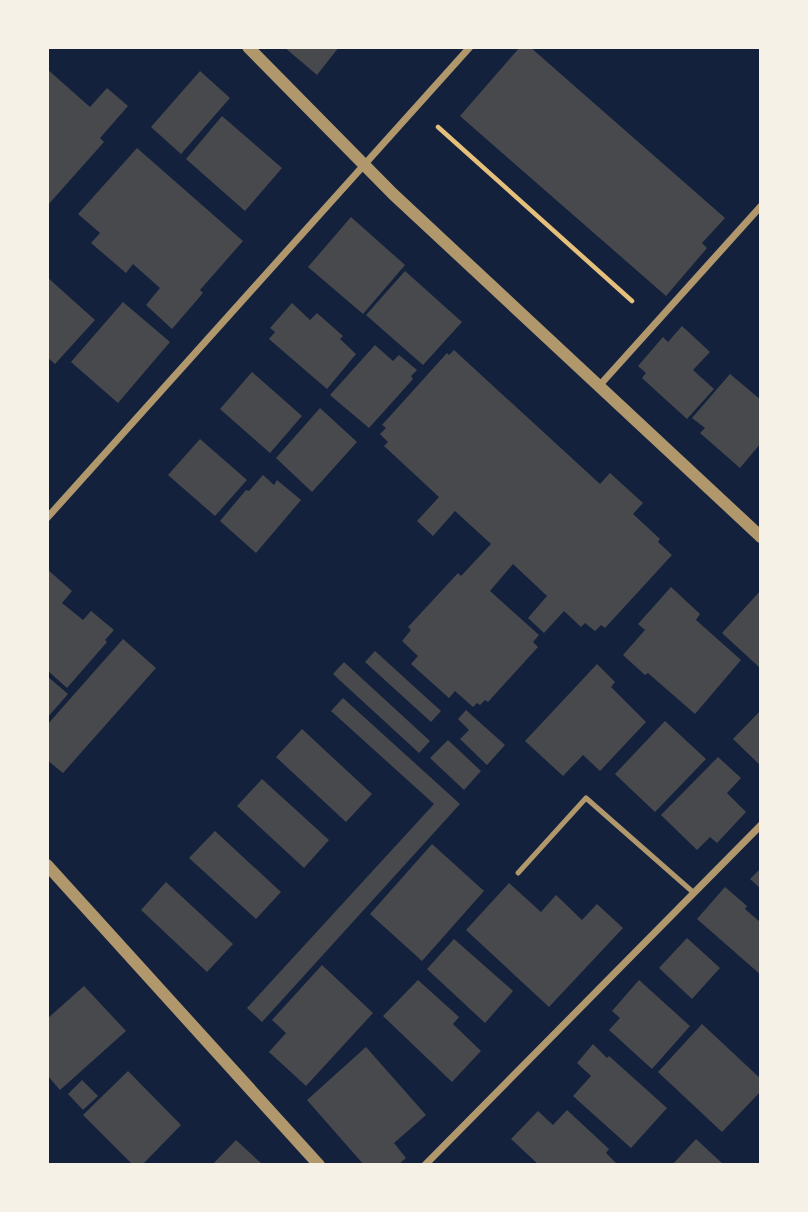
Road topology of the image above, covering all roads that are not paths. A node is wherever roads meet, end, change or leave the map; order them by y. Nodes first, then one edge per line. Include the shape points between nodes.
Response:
1 (248, 47) edge
2 (470, 47) edge
3 (363, 166) junction
4 (761, 206) edge
5 (599, 386) junction
6 (47, 518) edge
7 (761, 537) edge
8 (761, 825) edge
9 (47, 865) edge
10 (518, 873) dead end
11 (694, 893) junction
12 (319, 1165) edge
13 (425, 1165) edge

1 - 3 street
2 - 3 street
3 - 5 street
3 - 6 street
4 - 5 street
5 - 7 street
8 - 11 street
9 - 12 street
10 - 11 lane via 586,798
11 - 13 street

